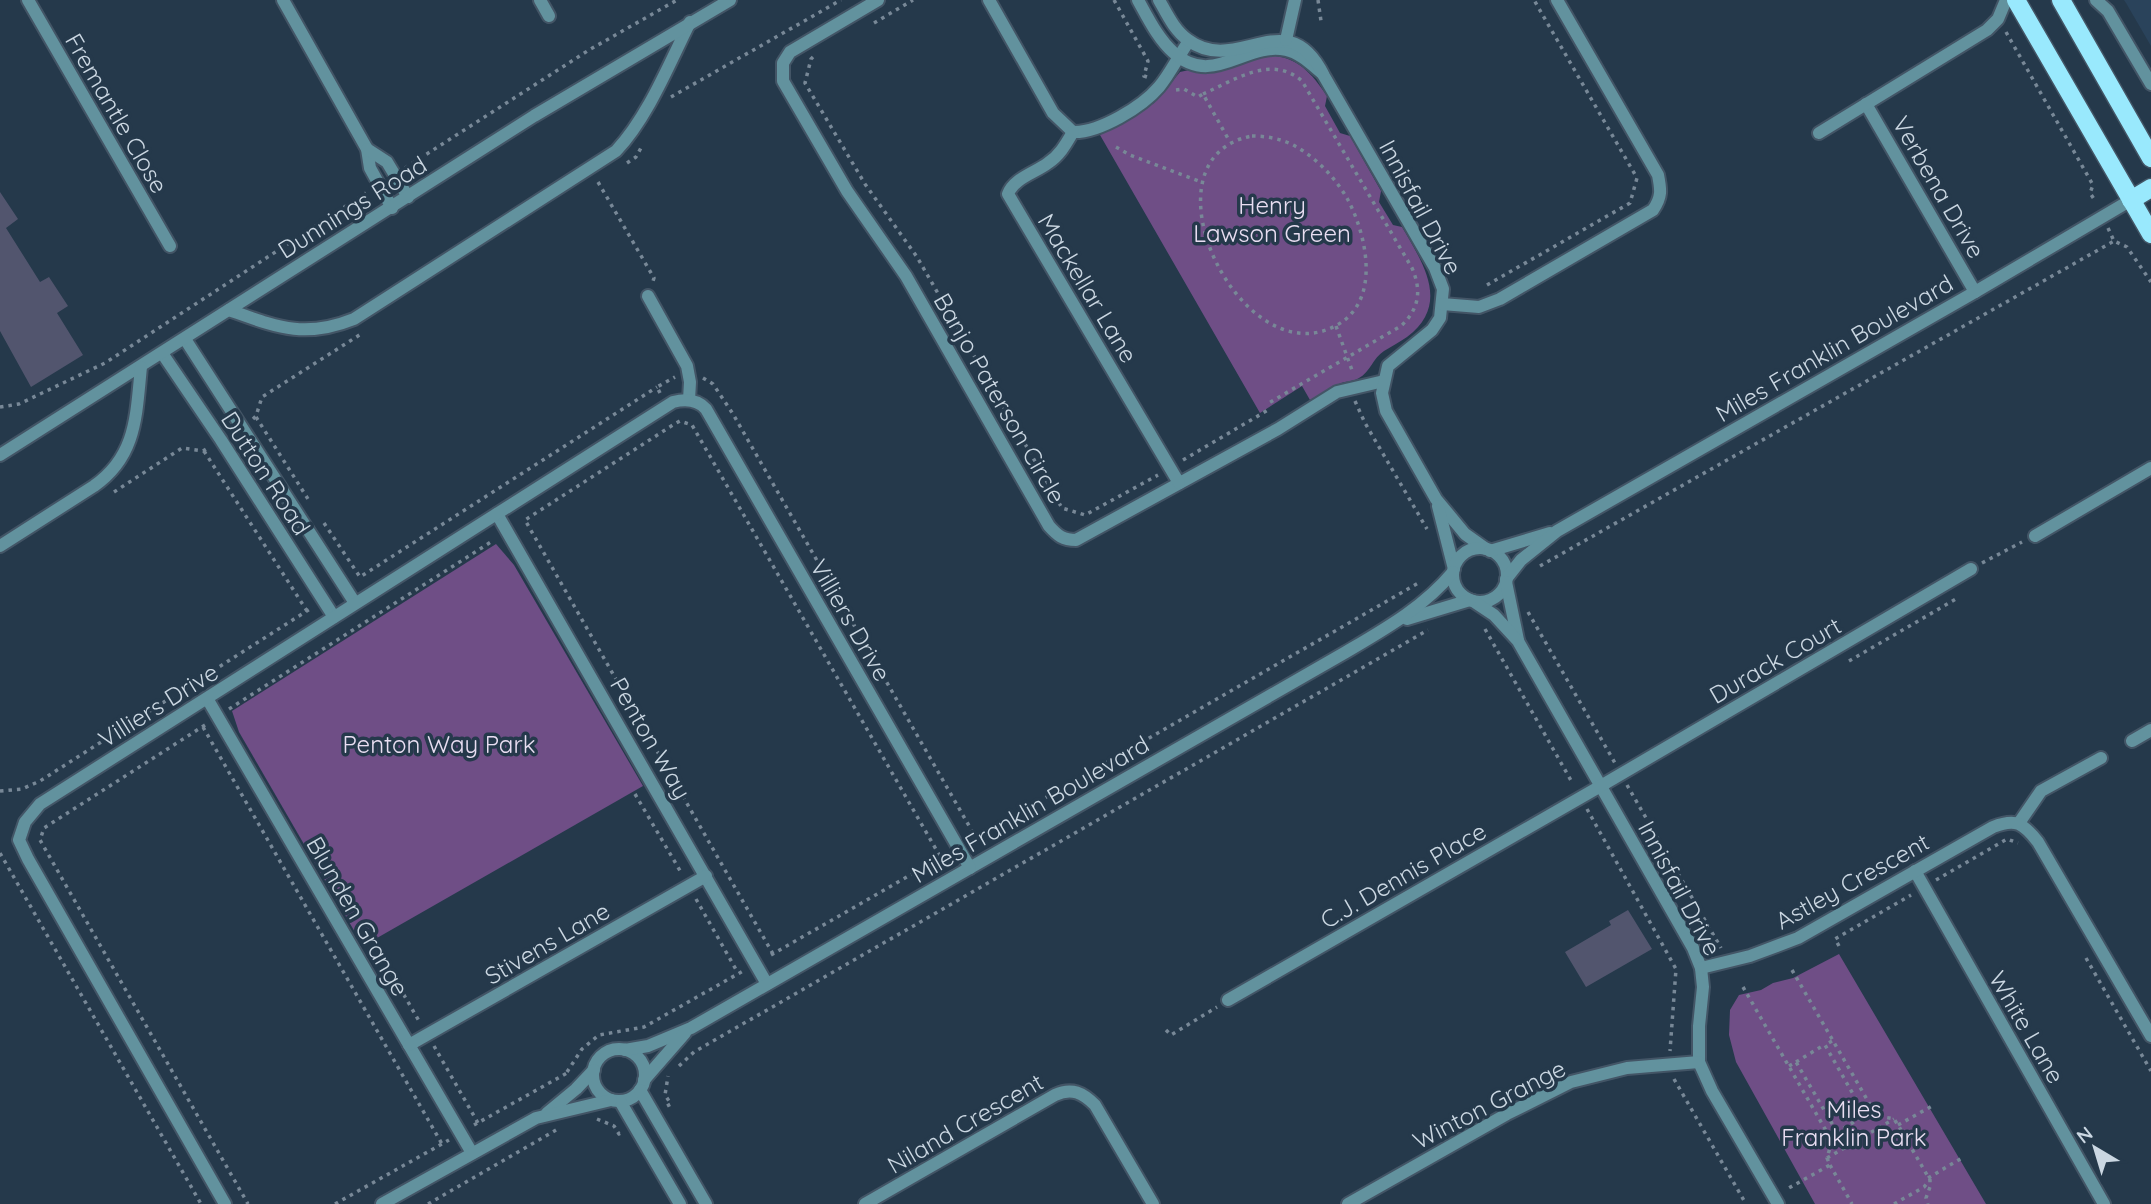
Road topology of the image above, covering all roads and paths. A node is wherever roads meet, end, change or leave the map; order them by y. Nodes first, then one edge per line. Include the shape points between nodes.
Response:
1 (28, 0) edge
2 (283, 0) edge
3 (540, 0) edge
4 (677, 0) edge
5 (730, 0) edge
6 (878, 0) edge
7 (989, 0) edge
8 (1138, 0) edge
9 (1159, 0) edge
10 (1296, 0) edge
11 (1318, 0) edge
12 (1534, 0) edge
13 (1557, 0) edge
14 (2007, 0) edge
15 (2016, 0) edge
16 (2061, 0) edge
17 (2096, 0) edge
18 (549, 16) dead end
19 (1998, 19) junction
20 (1321, 21) dead end
21 (691, 22) junction
22 (796, 26) dead end
23 (1287, 33) junction
24 (1189, 41) junction
25 (805, 42) junction
26 (1284, 50) junction
27 (1177, 57) junction
28 (1325, 76) junction
29 (2151, 84) edge
30 (1203, 94) dead end
31 (1866, 104) junction
32 (1073, 132) junction
33 (1819, 133) dead end
34 (1116, 147) dead end
35 (367, 149) junction
36 (2151, 158) edge
37 (395, 175) junction
38 (598, 182) dead end
39 (1202, 182) junction
40 (378, 186) junction
41 (2151, 188) edge
42 (408, 197) junction
43 (2131, 200) junction
44 (392, 208) junction
45 (2104, 216) junction
46 (2151, 234) edge
47 (2113, 241) junction
48 (170, 246) dead end
49 (2151, 282) edge
50 (1487, 285) dead end
51 (1975, 292) junction
52 (648, 296) joint
53 (1442, 304) junction
54 (229, 310) junction
55 (1336, 326) junction
56 (185, 339) junction
57 (162, 353) junction
58 (1349, 358) junction
59 (141, 367) junction
60 (1384, 381) junction
61 (657, 387) dead end
62 (1352, 387) junction
63 (689, 400) junction
64 (0, 407) edge
65 (256, 416) dead end
66 (203, 451) dead end
67 (0, 455) edge
68 (1169, 468) junction
69 (2151, 468) edge
70 (1178, 484) junction
71 (1436, 499) junction
72 (312, 505) dead end
73 (497, 514) junction
74 (319, 516) dead end
75 (525, 520) junction
76 (508, 531) junction
77 (1557, 531) junction
78 (2035, 536) joint
79 (1432, 537) dead end
80 (0, 546) edge
81 (1488, 550) junction
82 (1971, 569) joint
83 (1453, 571) junction
84 (1529, 572) dead end
85 (360, 577) junction
86 (1506, 580) junction
87 (345, 586) junction
88 (1440, 588) junction
89 (370, 594) junction
90 (323, 600) junction
91 (1471, 601) junction
92 (355, 603) junction
93 (307, 611) junction
94 (381, 612) junction
95 (1494, 615) junction
96 (334, 617) junction
97 (1390, 626) junction
98 (1429, 630) dead end
99 (1518, 641) junction
100 (208, 699) junction
101 (219, 716) junction
102 (203, 726) junction
103 (2151, 730) edge
104 (2132, 741) dead end
105 (2101, 758) dead end
106 (1599, 787) junction
107 (0, 791) edge
108 (1581, 797) junction
109 (2019, 823) junction
110 (2020, 844) dead end
111 (958, 848) junction
112 (0, 853) edge
113 (940, 858) junction
114 (970, 868) junction
115 (1914, 871) junction
116 (706, 876) junction
117 (1923, 888) junction
118 (1839, 946) dead end
119 (2082, 952) dead end
120 (773, 954) junction
121 (756, 964) junction
122 (1701, 968) junction
123 (1792, 970) dead end
124 (767, 984) junction
125 (1743, 987) dead end
126 (1228, 1000) joint
127 (691, 1028) junction
128 (1167, 1030) dead end
129 (2151, 1036) edge
130 (1833, 1040) junction
131 (409, 1045) junction
132 (1825, 1045) junction
133 (625, 1050) junction
134 (1699, 1062) junction
135 (1796, 1062) junction
136 (1669, 1064) junction
137 (1788, 1066) junction
138 (594, 1070) junction
139 (2151, 1071) edge
140 (567, 1072) dead end
141 (1854, 1076) junction
142 (1846, 1081) junction
143 (642, 1085) junction
144 (1817, 1098) junction
145 (616, 1100) junction
146 (1809, 1102) junction
147 (1932, 1106) dead end
148 (1874, 1110) junction
149 (546, 1114) junction
150 (654, 1114) junction
151 (1865, 1115) junction
152 (593, 1119) dead end
153 (1894, 1119) junction
154 (635, 1125) junction
155 (1898, 1125) junction
156 (558, 1129) dead end
157 (1837, 1132) junction
158 (1829, 1137) junction
159 (442, 1144) dead end
160 (472, 1153) junction
161 (1827, 1158) junction
162 (1962, 1158) dead end
163 (1830, 1165) junction
164 (1929, 1179) junction
165 (1776, 1200) edge
166 (201, 1204) edge
167 (225, 1204) edge
168 (248, 1204) edge
169 (382, 1204) edge
170 (428, 1204) edge
171 (680, 1204) edge
172 (706, 1204) edge
173 (865, 1204) edge
174 (1153, 1204) edge
175 (1348, 1204) edge
176 (1746, 1204) edge
177 (1852, 1204) edge
178 (1894, 1204) edge
179 (1928, 1204) edge
180 (2104, 1204) edge

1 - 48 street, Fremantle Close
2 - 35 street
3 - 18 street
4 - 37 path via 589,50
5 - 21 street, Dunnings Road
6 - 25 street, Banjo Paterson Circle
7 - 32 street via 1053,113
8 - 27 street via 1157,34
9 - 24 street
10 - 23 street
11 - 20 path
12 - 50 path via 1637,177 1630,202
13 - 53 street via 1658,175 1659,201 1653,210 1500,299 1479,307
14 - 19 street, Verbena Drive
15 - 43 main road
16 - 36 main road
17 - 29 street via 2108,10
19 - 31 street, Verbena Drive
19 - 45 path via 2093,185 2090,192
21 - 42 street, Dunnings Road
21 - 54 street via 642,116 616,151 354,318 311,330 285,328
22 - 25 path
23 - 24 street via 1265,34 1225,49
23 - 26 street
23 - 28 street, Innisfail Drive via 1312,50
24 - 27 street
25 - 68 path via 814,57 805,83 865,184 917,257 1062,508 1085,515
25 - 70 street, Banjo Paterson Circle via 785,59 782,75 786,86 847,191 911,286 1049,526 1065,540 1076,540
26 - 27 street via 1254,52 1211,66
26 - 28 street, Innisfail Drive
27 - 32 street via 1149,97 1087,133
28 - 53 street, Innisfail Drive via 1435,268 1443,289
30 - 58 path via 1265,68 1296,75 1412,268 1419,294 1409,319
31 - 33 street, Verbena Drive
31 - 51 street, Verbena Drive
32 - 68 street, Mackellar Lane via 1060,153 1012,185 1008,194
34 - 39 path
35 - 37 street via 387,162
35 - 40 street
37 - 42 street
38 - 52 path via 654,278
39 - 55 path via 1207,241 1216,265 1239,297 1279,327 1306,333
39 - 55 path via 1223,147 1252,135 1293,144 1319,163 1347,198 1364,248 1362,293 1354,309
40 - 44 street
40 - 64 path via 105,363 19,404
41 - 43 main road
42 - 44 street, Dunnings Road
43 - 45 street, Miles Franklin Boulevard
43 - 46 main road
44 - 54 street, Dunnings Road
45 - 47 path
45 - 51 street, Miles Franklin Boulevard
47 - 49 path via 2127,247
47 - 84 path
51 - 77 street, Miles Franklin Boulevard
52 - 63 street via 687,366
53 - 60 street, Innisfail Drive via 1432,330 1388,366
54 - 56 street, Dunnings Road
55 - 58 path
56 - 57 street, Dunnings Road
56 - 87 street, Dutton Road
57 - 59 street, Dunnings Road
57 - 90 street, Dutton Road
58 - 62 path
58 - 68 path
59 - 67 street, Dunnings Road
59 - 80 street via 130,442 122,461 109,476
60 - 62 street, Banjo Paterson Circle
60 - 71 street via 1386,411
61 - 85 path
62 - 70 street, Banjo Paterson Circle
62 - 79 path via 1361,414
63 - 73 street, Villiers Drive via 666,406
63 - 111 street, Villiers Drive via 706,409
65 - 72 path
66 - 93 path
68 - 70 street, Mackellar Lane
69 - 78 street
71 - 81 street via 1465,534
71 - 83 street
73 - 76 street, Penton Way
73 - 89 street, Villiers Drive
74 - 85 path
75 - 76 path
75 - 113 path via 680,421 692,425
75 - 120 path
76 - 94 path
76 - 116 street, Penton Way
77 - 81 street, Miles Franklin Boulevard
77 - 86 street, Miles Franklin Boulevard via 1521,560
78 - 82 path
81 - 83 street via 1466,552
81 - 86 street via 1503,562
82 - 106 street, Durack Court
83 - 88 street, Miles Franklin Boulevard
83 - 91 street via 1457,589
85 - 87 path
85 - 89 path
86 - 91 street via 1493,598
86 - 99 street, Innisfail Drive
87 - 92 street, Dutton Road
88 - 97 street, Miles Franklin Boulevard
88 - 111 path via 1431,576
89 - 92 street, Villiers Drive
89 - 94 path
90 - 93 path
90 - 96 street, Dutton Road
91 - 95 street, Innisfail Drive
91 - 97 street, Miles Franklin Boulevard
92 - 96 street, Villiers Drive
93 - 107 path via 40,781
94 - 101 path
95 - 99 street, Innisfail Drive
95 - 108 path via 1481,623
96 - 100 street, Villiers Drive
97 - 114 street, Miles Franklin Boulevard
98 - 150 path via 694,1052 667,1077 665,1096 670,1104
99 - 106 street, Innisfail Drive
100 - 101 street, Blunden Grange
100 - 167 street, Villiers Drive via 40,804 25,822 19,840
101 - 102 path
101 - 131 street, Blunden Grange
102 - 159 path
102 - 168 path via 44,828 40,840
103 - 104 street
105 - 109 street via 2041,792
106 - 108 street, C.J. Dennis Place
106 - 122 street, Innisfail Drive
108 - 126 street, C.J. Dennis Place
108 - 136 path via 1676,969
109 - 115 street, Astley Crescent via 1993,827
109 - 129 street via 2038,842
110 - 117 path via 2007,839
111 - 113 path
111 - 114 street, Villiers Drive
112 - 166 path
113 - 120 path
114 - 124 street, Miles Franklin Boulevard
115 - 117 street, White Lane
115 - 122 street, Astley Crescent via 1798,938
116 - 121 street, Penton Way
116 - 131 street, Stivens Lane
117 - 118 path via 1835,939
117 - 180 street, White Lane
119 - 139 path
120 - 121 path
121 - 124 street, Penton Way
121 - 140 path via 644,1027 599,1035 582,1049
122 - 134 street, Innisfail Drive
123 - 130 path
124 - 127 street, Miles Franklin Boulevard
125 - 137 path
126 - 128 path via 1171,1035
127 - 133 street, Miles Franklin Boulevard
127 - 143 street, Miles Franklin Boulevard
130 - 132 path
130 - 141 path
131 - 160 street, Blunden Grange
132 - 135 path
132 - 142 path
133 - 138 street via 602,1056
133 - 143 street via 638,1058 645,1072
134 - 136 street, Winton Grange
134 - 165 street, Innisfail Drive
135 - 137 path
135 - 144 path
136 - 175 street, Winton Grange via 1627,1068 1571,1082
136 - 176 path via 1674,1081
137 - 146 path
138 - 145 street via 595,1085 604,1096
138 - 149 street
141 - 142 path
141 - 148 path
142 - 151 path
143 - 145 street via 628,1099
143 - 150 street
144 - 146 path
144 - 157 path
145 - 149 street
145 - 154 street
146 - 158 path
147 - 155 path
148 - 151 path
148 - 153 path
149 - 160 street
150 - 172 street
151 - 157 path
152 - 154 path via 614,1126 619,1134
153 - 155 path
153 - 161 path
154 - 171 street
155 - 164 path
156 - 170 path
157 - 158 path
158 - 161 path
160 - 169 street
161 - 163 path
162 - 164 path
163 - 165 path
163 - 177 path
164 - 178 path via 1924,1187
164 - 179 path
173 - 174 street, Niland Crescent via 1068,1091 1082,1094 1095,1105

